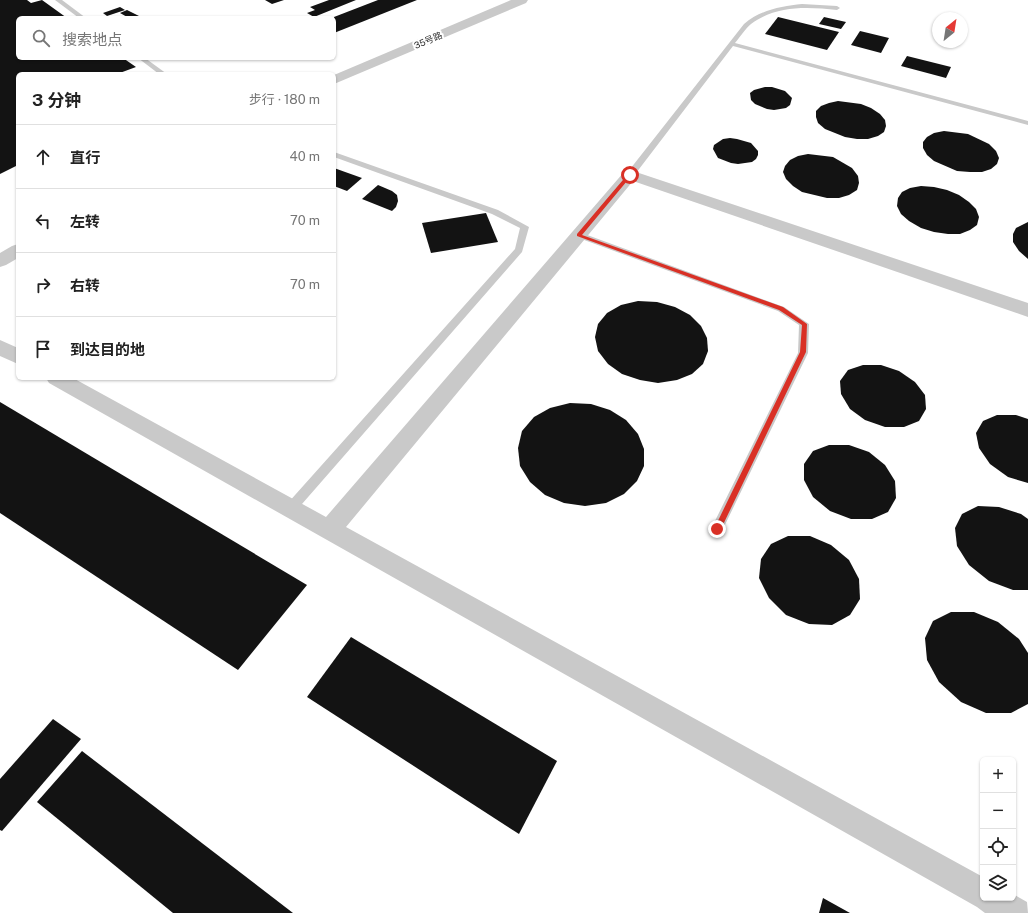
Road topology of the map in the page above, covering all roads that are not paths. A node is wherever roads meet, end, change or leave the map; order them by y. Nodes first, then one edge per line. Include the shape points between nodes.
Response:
1 (58, 0) edge
2 (522, 0) edge
3 (837, 8) dead end
4 (81, 16) edge
5 (731, 44) junction
6 (144, 60) edge
7 (161, 72) edge
8 (336, 79) edge
9 (1028, 123) edge
10 (336, 155) edge
11 (630, 175) junction
12 (579, 235) junction
13 (16, 251) edge
14 (0, 261) edge
15 (1028, 310) edge
16 (0, 347) edge
17 (16, 356) edge
18 (60, 380) edge
19 (291, 508) junction
20 (717, 529) dead end
21 (329, 530) junction
22 (980, 892) edge
23 (995, 901) edge
24 (1016, 913) edge

1 - 4 lane
2 - 8 street, 35号路
3 - 5 lane via 786,7 766,12 748,24
5 - 9 lane
5 - 11 lane
6 - 7 lane
10 - 19 lane via 495,212 525,227 519,250
11 - 12 street
11 - 15 street
12 - 20 lane via 781,308 804,324 803,352
12 - 21 street
13 - 14 street
16 - 17 street
18 - 19 street
19 - 21 street
21 - 22 street
23 - 24 street

